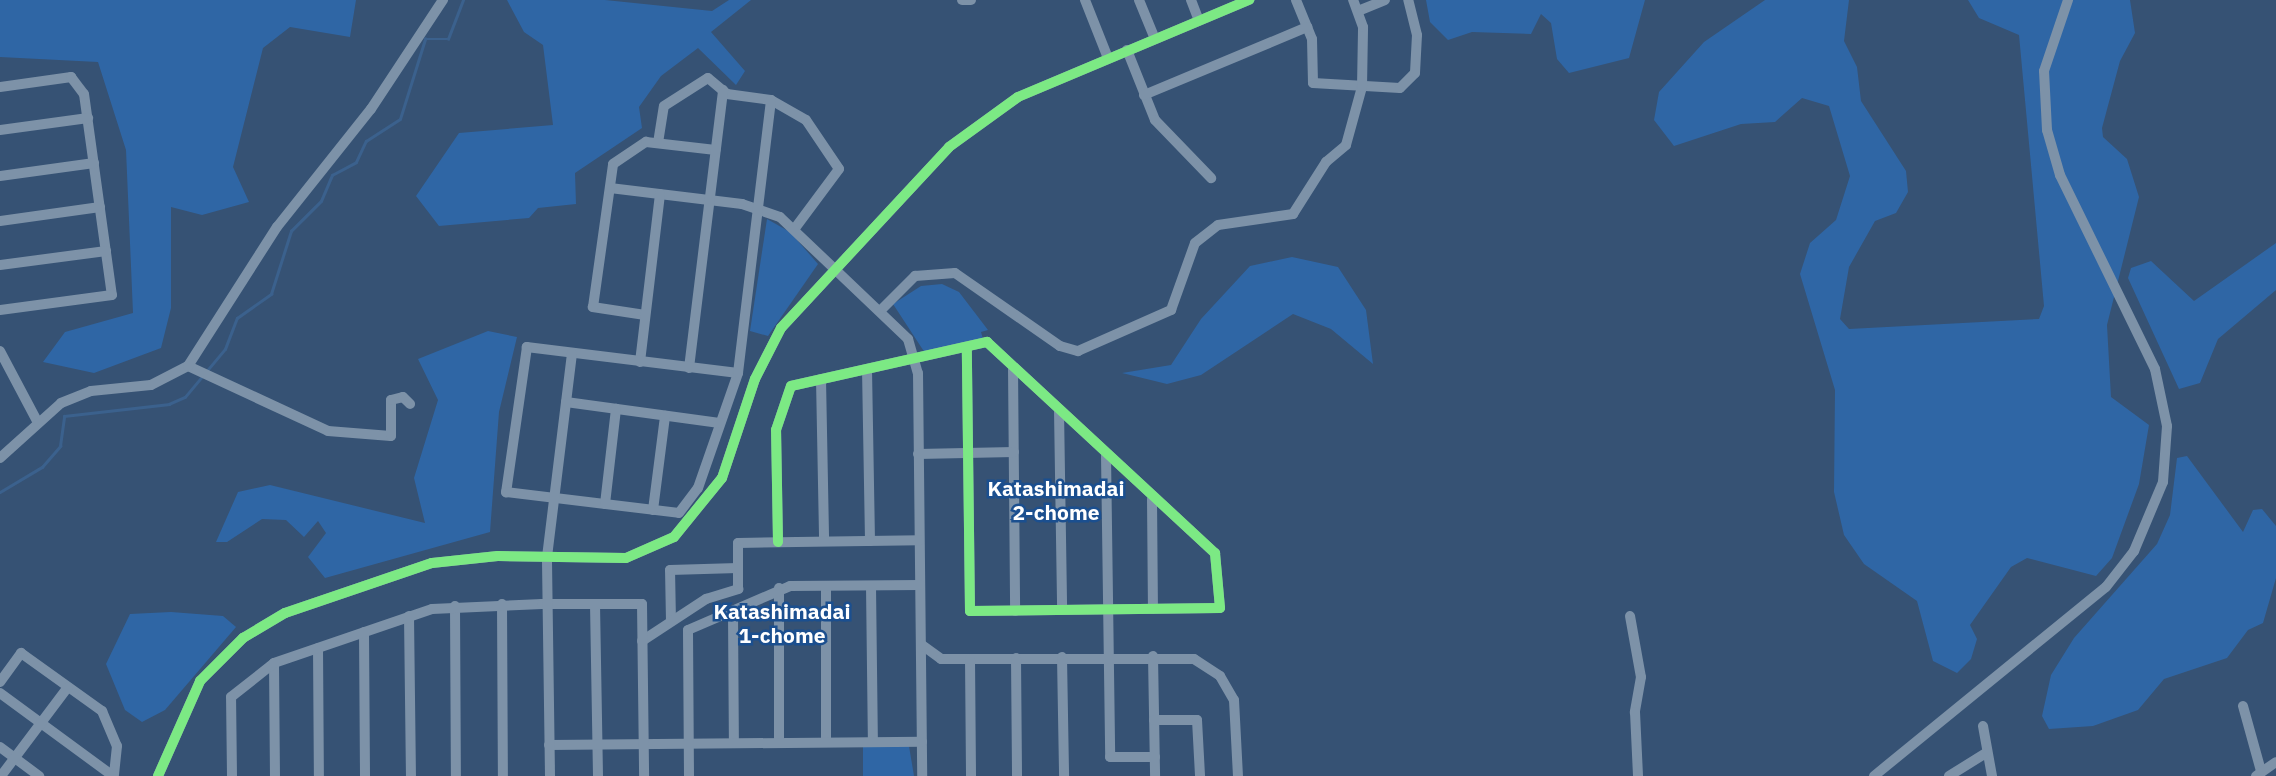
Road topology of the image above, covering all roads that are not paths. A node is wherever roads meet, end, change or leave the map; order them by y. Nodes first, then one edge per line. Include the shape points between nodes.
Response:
1 (443, 0) edge
2 (962, 0) edge
3 (971, 0) edge
4 (1085, 0) edge
5 (1139, 0) edge
6 (1191, 0) edge
7 (1296, 0) edge
8 (1353, 0) edge
9 (1385, 0) edge
10 (1408, 0) edge
11 (2068, 0) edge
12 (1245, 1) edge
13 (1357, 11) junction
14 (1199, 20) junction
15 (1307, 27) junction
16 (1155, 39) junction
17 (1127, 50) junction
18 (1108, 58) junction
19 (0, 87) edge
20 (1362, 87) junction
21 (723, 90) junction
22 (1144, 95) junction
23 (771, 100) junction
24 (88, 118) junction
25 (0, 130) edge
26 (659, 143) junction
27 (716, 150) junction
28 (94, 163) junction
29 (0, 176) edge
30 (1211, 178) dead end
31 (610, 188) junction
32 (660, 194) junction
33 (709, 200) junction
34 (100, 207) junction
35 (758, 209) junction
36 (0, 221) edge
37 (796, 228) junction
38 (106, 251) junction
39 (836, 264) junction
40 (0, 265) edge
41 (882, 309) junction
42 (0, 310) edge
43 (645, 315) junction
44 (967, 347) junction
45 (0, 351) edge
46 (572, 354) junction
47 (915, 358) junction
48 (640, 362) junction
49 (1013, 367) junction
50 (191, 368) junction
51 (689, 368) junction
52 (867, 369) junction
53 (737, 373) junction
54 (821, 379) junction
55 (566, 402) junction
56 (410, 404) dead end
57 (617, 409) junction
58 (1059, 410) junction
59 (665, 416) junction
60 (37, 421) junction
61 (720, 423) junction
62 (1014, 452) junction
63 (968, 453) junction
64 (919, 454) junction
65 (1106, 455) junction
66 (0, 458) edge
67 (554, 498) junction
68 (1152, 499) junction
69 (605, 504) junction
70 (653, 510) junction
71 (919, 540) junction
72 (824, 541) junction
73 (870, 541) junction
74 (778, 542) junction
75 (547, 556) junction
76 (738, 568) junction
77 (920, 585) junction
78 (826, 586) junction
79 (871, 586) junction
80 (779, 589) junction
81 (502, 604) junction
82 (548, 604) junction
83 (595, 604) junction
84 (455, 606) junction
85 (1108, 609) junction
86 (1153, 609) junction
87 (1062, 610) junction
88 (1016, 611) junction
89 (733, 614) junction
90 (410, 616) junction
91 (1630, 616) dead end
92 (671, 621) junction
93 (364, 632) junction
94 (642, 641) junction
95 (921, 641) junction
96 (318, 648) junction
97 (1153, 656) junction
98 (1062, 657) junction
99 (1109, 657) junction
100 (1016, 658) junction
101 (970, 659) junction
102 (274, 663) junction
103 (0, 682) edge
104 (68, 687) junction
105 (0, 694) edge
106 (2243, 706) dead end
107 (1154, 720) junction
108 (41, 723) junction
109 (1983, 726) dead end
110 (826, 741) junction
111 (734, 742) junction
112 (779, 742) junction
113 (873, 742) junction
114 (922, 742) junction
115 (689, 743) junction
116 (597, 744) junction
117 (643, 744) junction
118 (549, 745) junction
119 (0, 747) edge
120 (1986, 754) junction
121 (1155, 757) junction
122 (15, 758) junction
123 (2276, 762) edge
124 (2259, 774) edge
125 (1, 776) edge
126 (39, 776) edge
127 (113, 776) edge
128 (158, 776) edge
129 (232, 776) edge
130 (275, 776) edge
131 (319, 776) edge
132 (365, 776) edge
133 (411, 776) edge
134 (456, 776) edge
135 (503, 776) edge
136 (550, 776) edge
137 (598, 776) edge
138 (644, 776) edge
139 (689, 776) edge
140 (922, 776) edge
141 (971, 776) edge
142 (1017, 776) edge
143 (1064, 776) edge
144 (1155, 776) edge
145 (1200, 776) edge
146 (1238, 776) edge
147 (1638, 776) edge
148 (1874, 776) edge
149 (1948, 776) edge
150 (1992, 776) edge

1 - 50 street via 371,109 277,227
2 - 3 street
4 - 18 street
5 - 16 street
6 - 14 street
7 - 15 street
8 - 13 street
9 - 13 street
10 - 20 street via 1417,35 1415,73 1400,88
11 - 148 street via 2045,71 2046,130 2060,174 2155,369 2167,435 2163,482 2134,551 2106,587
12 - 14 street
13 - 20 street
14 - 16 street
15 - 20 street via 1313,83
15 - 22 street
16 - 17 street
17 - 18 street
17 - 22 street
18 - 39 street via 1018,97 971,128
19 - 24 street via 71,77 84,94
20 - 41 street via 1346,145 1325,162 1293,214 1218,225 1195,243 1177,300 1155,320 1078,351 1060,346 955,273 936,272 915,276
21 - 23 street
21 - 26 street via 708,78 664,106
21 - 27 street
22 - 30 street via 1167,136
23 - 35 street
23 - 37 street via 806,120 838,169
24 - 25 street
24 - 28 street
26 - 27 street
26 - 31 street via 646,142 613,164
27 - 33 street
28 - 29 street
28 - 34 street
31 - 32 street
31 - 43 street via 593,307
32 - 33 street
32 - 43 street
33 - 35 street
33 - 51 street
34 - 36 street
34 - 38 street
35 - 37 street
35 - 53 street
37 - 39 street
38 - 40 street
38 - 42 street via 112,295
39 - 41 street
39 - 75 street via 781,328 755,379 722,478 695,518 653,550 626,558
41 - 47 street via 904,332
43 - 48 street
44 - 47 street
44 - 49 street via 987,342
44 - 63 street
45 - 60 street
46 - 48 street
46 - 55 street
46 - 67 street via 522,352 506,492
47 - 52 street
47 - 64 street
48 - 51 street
49 - 58 street
49 - 62 street
50 - 56 street via 206,379 279,403 312,426 378,439 396,432 391,400 402,397
50 - 60 street via 151,385 76,396
51 - 53 street
52 - 54 street
52 - 73 street
53 - 61 street
54 - 72 street
54 - 74 street via 791,386 776,430
55 - 57 street
55 - 67 street
57 - 59 street
57 - 69 street
58 - 65 street
58 - 87 street
59 - 61 street
59 - 70 street
60 - 66 street
61 - 70 street via 698,488 679,513
62 - 63 street
62 - 88 street
63 - 64 street
63 - 88 street via 970,611
64 - 71 street
65 - 68 street
65 - 85 street
67 - 69 street
67 - 75 street
68 - 86 street
68 - 86 street via 1215,553 1220,608
69 - 70 street
71 - 73 street
71 - 77 street
72 - 73 street
72 - 74 street
74 - 76 street via 737,543
75 - 82 street
75 - 128 street via 432,563 268,622 231,647 200,681
76 - 92 street via 738,589 706,599
76 - 92 street via 670,570
77 - 79 street
77 - 95 street
78 - 79 street
78 - 80 street
78 - 110 street
79 - 113 street
80 - 89 street
80 - 112 street
81 - 82 street
81 - 84 street
81 - 135 street
82 - 83 street
82 - 118 street
83 - 94 street via 642,604
83 - 116 street
84 - 90 street
84 - 134 street
85 - 86 street
85 - 87 street
85 - 99 street
87 - 88 street
89 - 111 street
89 - 115 street via 712,615 688,630
90 - 93 street
90 - 133 street
91 - 147 street via 1641,677 1635,712
92 - 94 street
93 - 96 street
93 - 132 street
94 - 117 street
95 - 101 street via 934,658
95 - 114 street
96 - 102 street
96 - 131 street
97 - 99 street
97 - 107 street
97 - 146 street via 1195,659 1225,683 1237,712
98 - 99 street
98 - 100 street
98 - 143 street
99 - 121 street via 1110,757
100 - 101 street
100 - 142 street
101 - 141 street
102 - 129 street via 231,697
102 - 130 street
103 - 104 street via 21,653
104 - 108 street
104 - 127 street via 102,711 117,746
105 - 108 street
106 - 124 street
107 - 121 street
107 - 145 street via 1197,719
108 - 122 street
108 - 127 street
109 - 120 street
110 - 112 street
110 - 113 street
111 - 112 street
111 - 115 street
113 - 114 street
114 - 140 street
115 - 117 street
115 - 139 street
116 - 117 street
116 - 118 street
116 - 137 street
117 - 138 street
118 - 136 street
119 - 122 street
120 - 149 street
120 - 150 street
121 - 144 street
122 - 125 street
122 - 126 street
123 - 124 street

